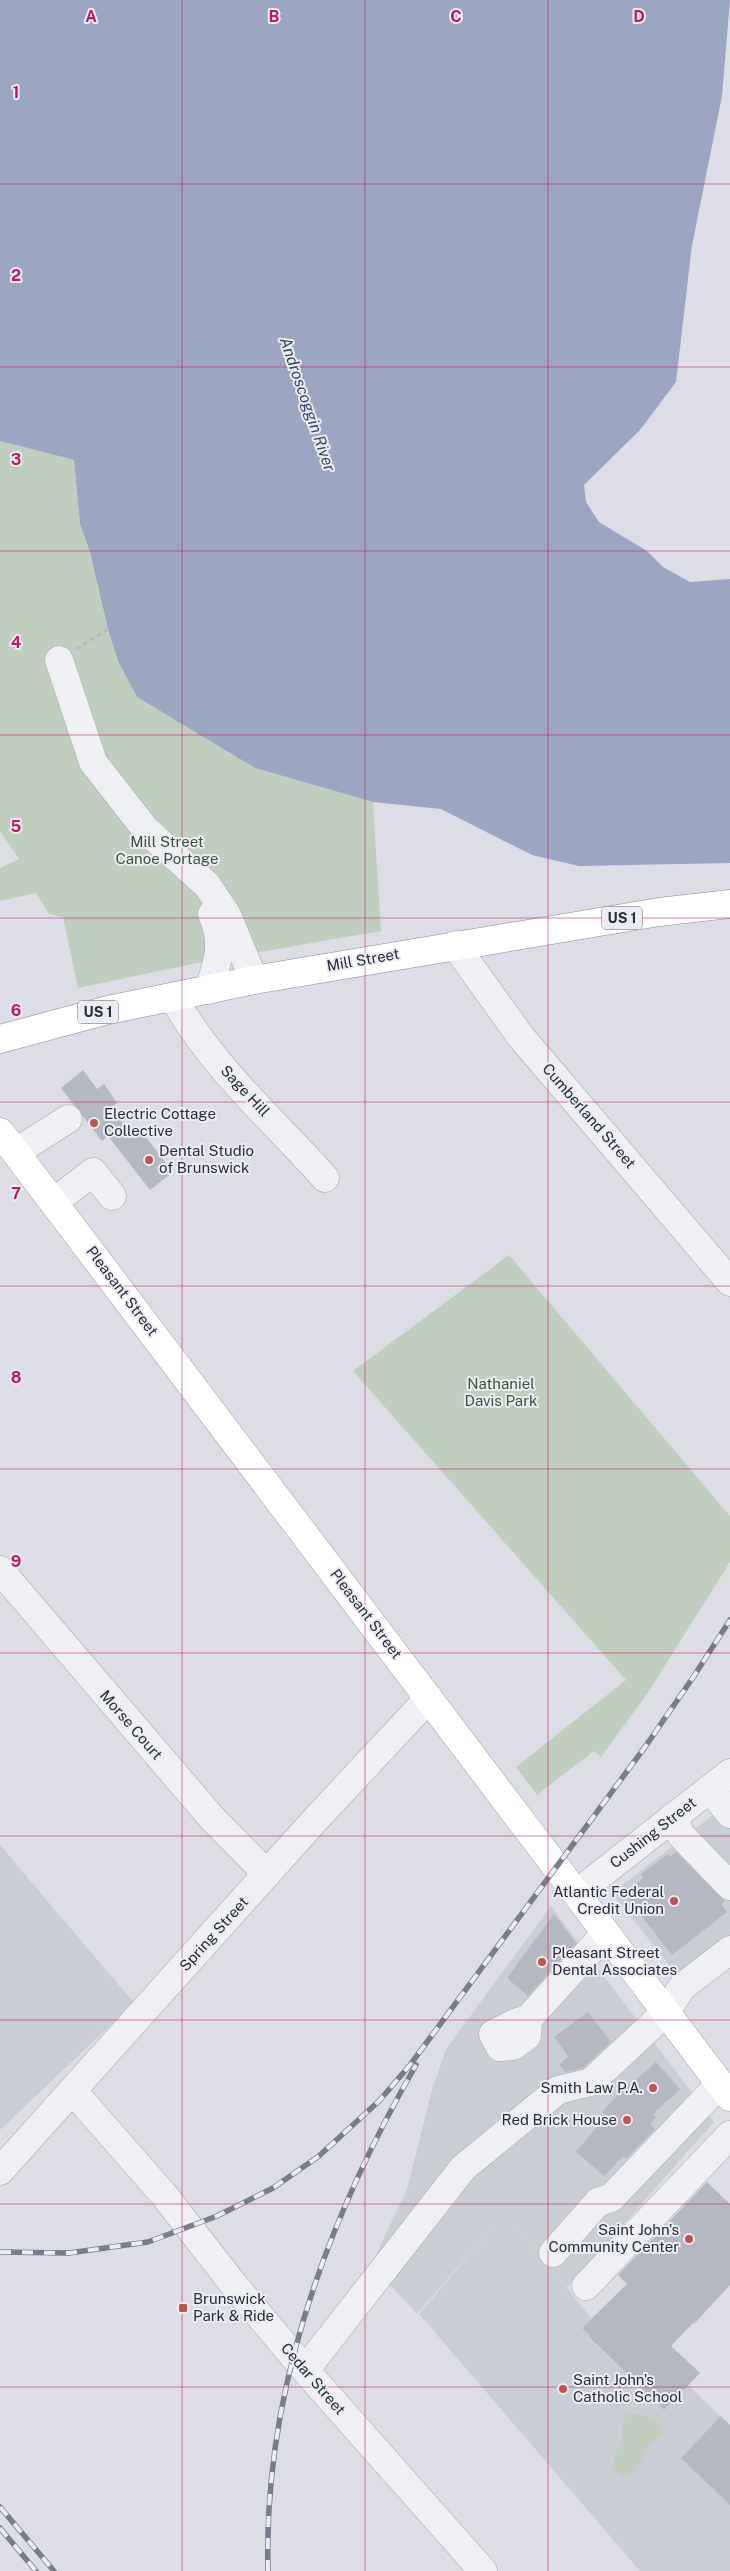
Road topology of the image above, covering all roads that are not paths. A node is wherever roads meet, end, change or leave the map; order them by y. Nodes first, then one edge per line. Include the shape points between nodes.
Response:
1 (59, 660) road end
2 (188, 868) junction
3 (730, 904) edge
4 (455, 945) junction
5 (254, 980) junction
6 (209, 990) junction
7 (173, 997) junction
8 (8, 1032) edge
9 (68, 1119) dead end
10 (8, 1142) edge
11 (325, 1178) dead end
12 (112, 1196) dead end
13 (54, 1202) junction
14 (730, 1282) edge
15 (0, 1570) edge
16 (429, 1698) junction
17 (720, 1781) edge
18 (730, 1814) edge
19 (673, 1817) junction
20 (267, 1874) junction
21 (730, 1886) edge
22 (577, 1892) junction
23 (606, 1933) junction
24 (730, 1950) edge
25 (666, 2012) junction
26 (528, 2019) dead end
27 (72, 2090) junction
28 (725, 2090) edge
29 (730, 2135) edge
30 (4, 2157) edge
31 (553, 2253) dead end
32 (586, 2286) dead end
33 (305, 2370) junction
34 (483, 2571) edge

1 - 2 street via 93,762 146,830
2 - 5 street via 207,885 227,915
2 - 6 street via 219,931 220,953
3 - 4 main road, Mill Street / US 1 via 659,912
4 - 5 main road, Mill Street / US 1
4 - 14 street, Cumberland Street via 521,1037
5 - 6 main road, Mill Street / US 1
6 - 7 main road, Mill Street / US 1
7 - 8 main road, Mill Street / US 1
7 - 11 street, Sage Hill via 213,1056
9 - 10 street
10 - 13 main road, Pleasant Street
12 - 13 street via 93,1172
13 - 16 main road, Pleasant Street
15 - 20 street, Morse Court via 210,1817
16 - 20 street, Spring Street
16 - 22 main road, Pleasant Street
17 - 18 street
17 - 19 street, Cushing Street
19 - 21 street via 681,1835
19 - 22 street, Cushing Street
20 - 27 street, Spring Street
22 - 23 main road, Pleasant Street
23 - 25 main road, Pleasant Street
23 - 26 street
24 - 25 street via 682,1988
25 - 28 main road, Pleasant Street
25 - 33 street via 591,2082 558,2090 462,2168
27 - 30 street, Spring Street
27 - 33 street, Cedar Street via 164,2195
28 - 31 street via 611,2198 598,2202
29 - 32 street
33 - 34 street, Cedar Street

